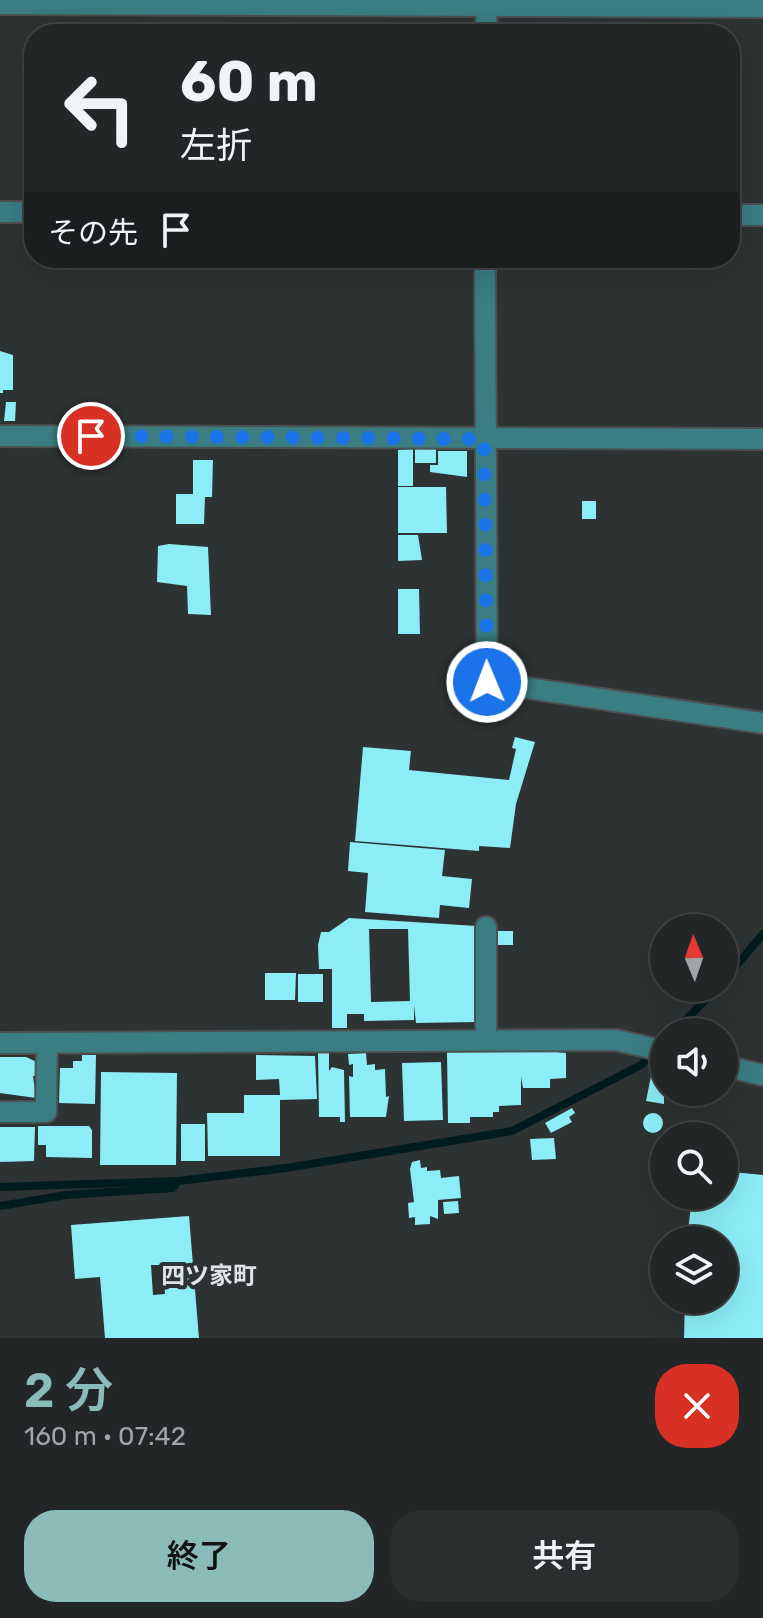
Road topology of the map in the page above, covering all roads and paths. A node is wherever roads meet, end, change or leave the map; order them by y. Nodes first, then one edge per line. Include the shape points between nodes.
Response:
1 (487, 3) edge
2 (0, 4) edge
3 (763, 7) edge
4 (486, 24) edge
5 (0, 212) edge
6 (24, 212) edge
7 (740, 215) edge
8 (763, 215) edge
9 (485, 268) edge
10 (0, 436) edge
11 (484, 439) junction
12 (763, 439) edge
13 (763, 723) edge
14 (486, 927) dead end
15 (486, 1040) junction
16 (0, 1043) edge
17 (47, 1043) junction
18 (650, 1048) edge
19 (738, 1069) edge
20 (763, 1075) edge
21 (0, 1112) edge

1 - 2 street
1 - 3 street
1 - 4 street
5 - 6 street
7 - 8 street
9 - 11 street
10 - 11 street
11 - 12 street
11 - 13 street via 487,682
14 - 15 street
15 - 17 street
15 - 18 street via 616,1040
16 - 17 street
17 - 21 street via 46,1112
19 - 20 street

